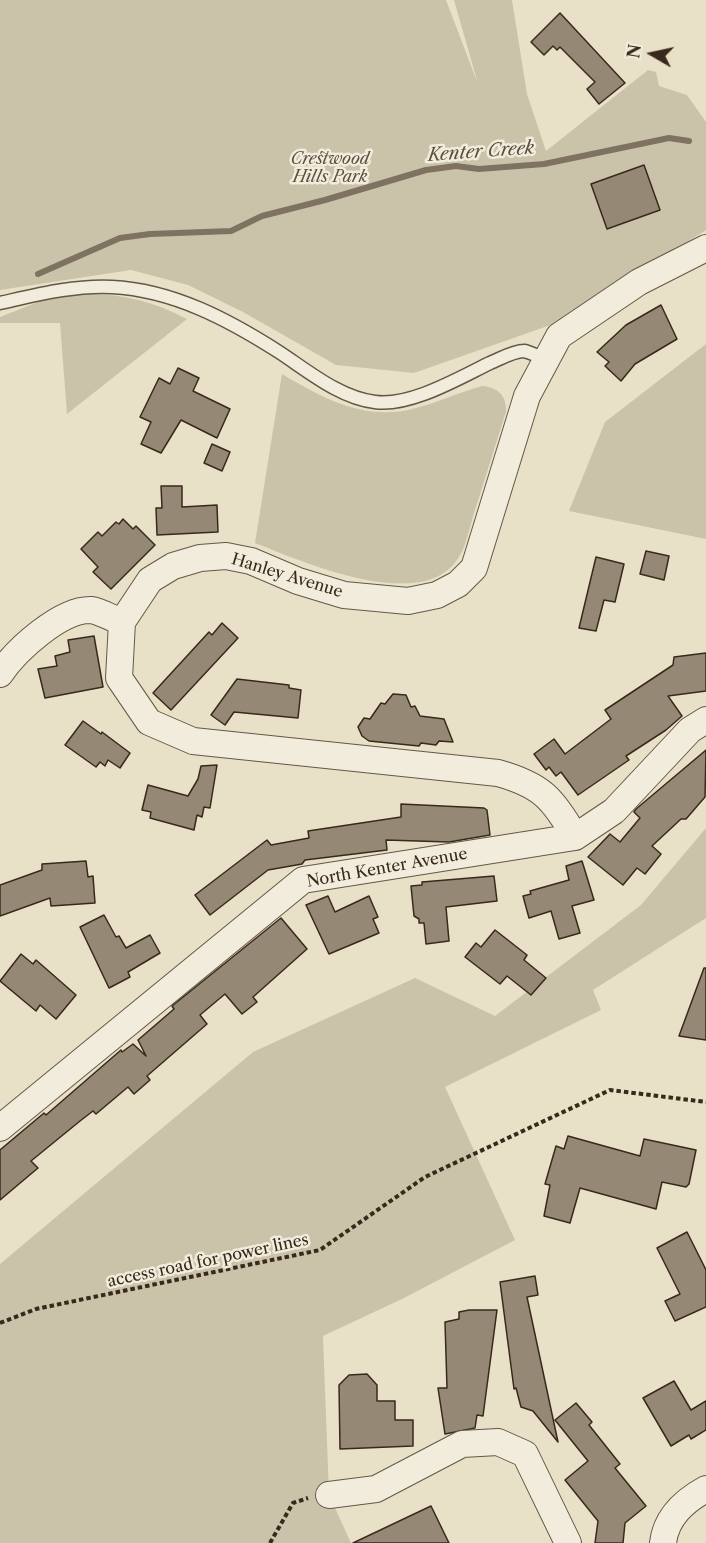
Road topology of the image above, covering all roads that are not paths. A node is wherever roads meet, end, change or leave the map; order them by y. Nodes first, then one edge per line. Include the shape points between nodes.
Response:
1 (706, 248) edge
2 (0, 303) edge
3 (545, 359) junction
4 (122, 622) junction
5 (0, 674) edge
6 (706, 720) edge
7 (575, 837) junction
8 (0, 1128) edge
9 (706, 1489) edge
10 (330, 1495) road end
11 (568, 1543) edge
12 (663, 1543) edge

1 - 3 street, Hanley Avenue via 639,282 559,336
2 - 3 lane via 112,286 151,293 239,326 334,388 375,402 393,402 434,389 508,354 524,351
3 - 4 street, Hanley Avenue via 527,396 474,568 458,585 408,602 368,599 298,581 251,561 226,556 200,558 173,566 150,580
4 - 5 street via 92,610 68,613 35,638
4 - 7 street via 119,678 149,722 193,741 498,773 528,782 558,807
6 - 7 street, North Kenter Avenue via 690,730 614,811
7 - 8 street, North Kenter Avenue via 303,880
9 - 12 street via 676,1510 664,1531
10 - 11 street via 376,1489 462,1444 498,1442 525,1454

